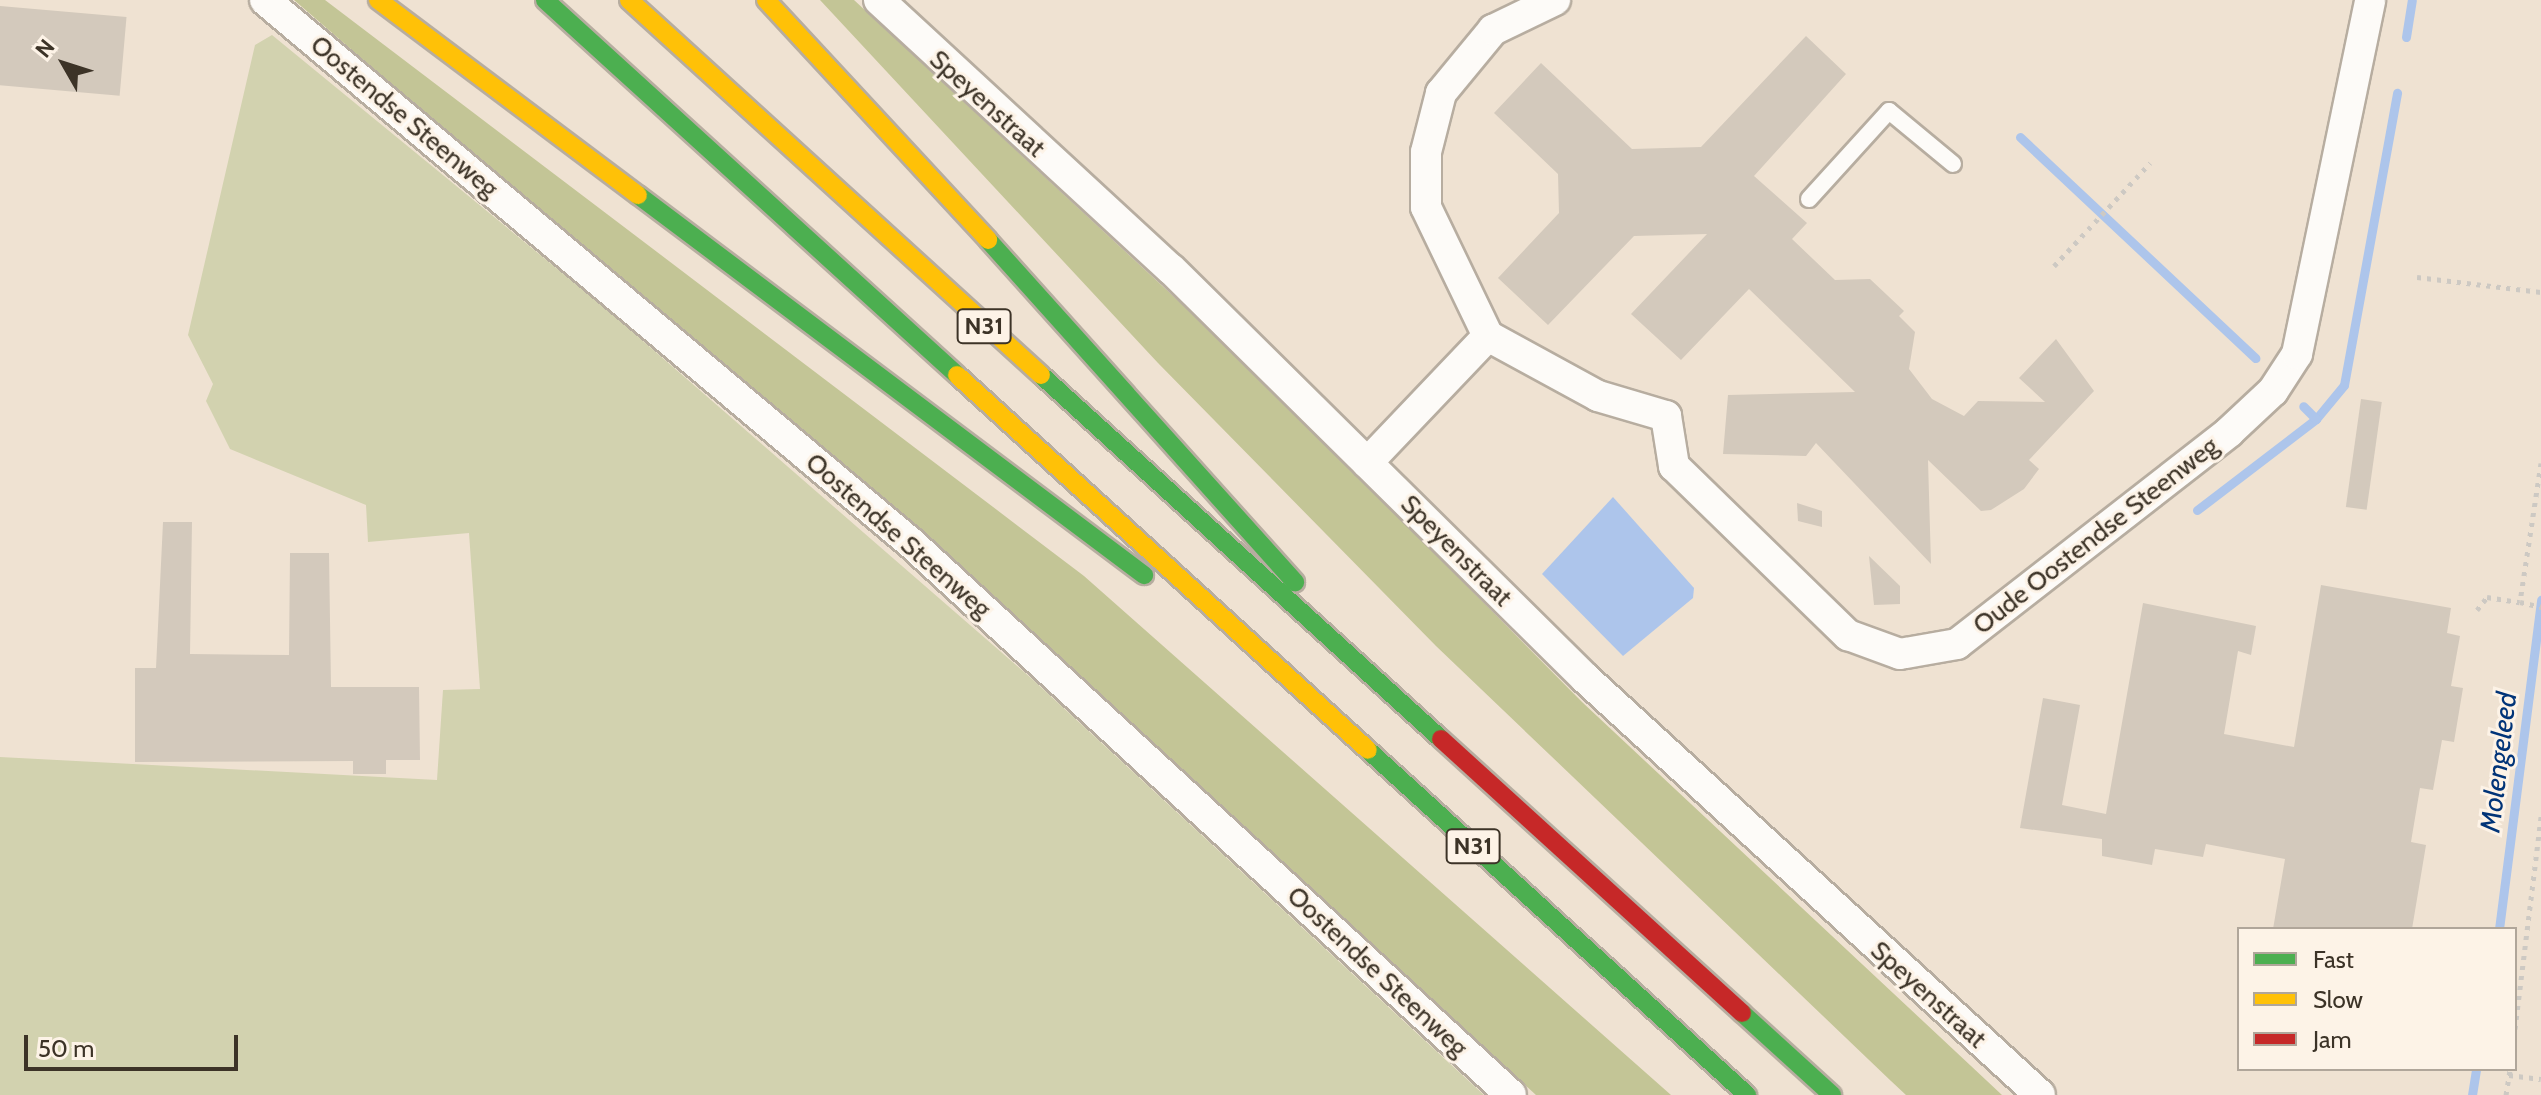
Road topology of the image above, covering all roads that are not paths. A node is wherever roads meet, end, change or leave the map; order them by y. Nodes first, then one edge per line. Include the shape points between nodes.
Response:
1 (265, 0) edge
2 (378, 0) edge
3 (545, 0) edge
4 (629, 0) edge
5 (766, 0) edge
6 (879, 0) edge
7 (1555, 0) edge
8 (2370, 0) edge
9 (1953, 164) dead end
10 (1809, 199) dead end
11 (1488, 336) junction
12 (1367, 463) junction
13 (1199, 596) junction
14 (1341, 651) junction
15 (1511, 1095) edge
16 (1747, 1095) edge
17 (1832, 1095) edge
18 (2040, 1095) edge

1 - 15 street, Oostendse Steenweg via 911,543
2 - 13 highway via 1109,553
3 - 13 highway, N31
4 - 14 highway, N31
5 - 14 highway via 1271,547
6 - 12 street, Speyenstraat via 1171,269
7 - 11 street via 1493,30 1441,93 1426,152 1426,207
8 - 11 street, Oude Oostendse Steenweg via 2297,354 2273,391 2229,432 1957,644 1900,654 1848,635 1674,466 1666,416 1598,396
9 - 10 lane via 1889,111
11 - 12 street
12 - 18 street, Speyenstraat via 1585,678
13 - 16 highway, N31
14 - 17 highway, N31

